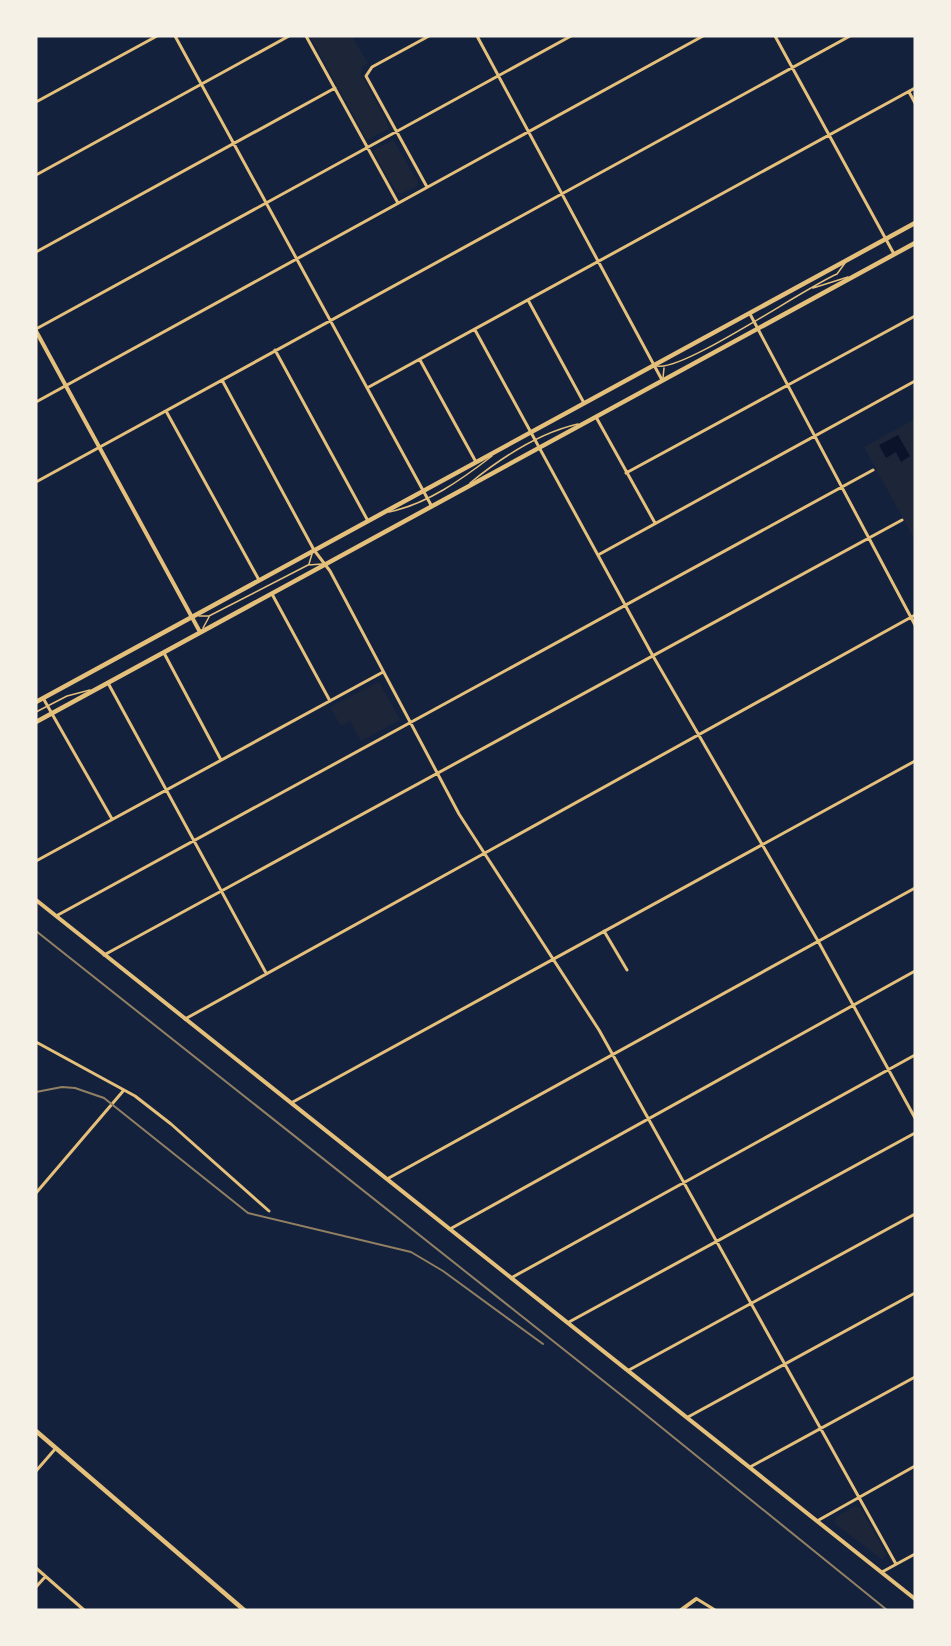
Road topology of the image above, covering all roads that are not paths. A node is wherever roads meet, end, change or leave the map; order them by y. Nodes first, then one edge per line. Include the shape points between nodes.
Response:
1 (157, 36) edge
2 (174, 36) edge
3 (289, 36) edge
4 (306, 36) edge
5 (429, 36) edge
6 (477, 36) edge
7 (571, 36) edge
8 (703, 36) edge
9 (776, 36) edge
10 (850, 36) edge
11 (793, 68) junction
12 (498, 76) junction
13 (201, 84) junction
14 (335, 88) junction
15 (915, 88) edge
16 (909, 92) junction
17 (36, 102) edge
18 (915, 104) edge
19 (396, 131) junction
20 (529, 131) junction
21 (830, 135) junction
22 (233, 144) junction
23 (367, 147) junction
24 (36, 175) edge
25 (427, 187) junction
26 (562, 194) junction
27 (266, 202) junction
28 (398, 203) junction
29 (915, 223) edge
30 (886, 239) junction
31 (915, 243) edge
32 (36, 252) edge
33 (894, 254) junction
34 (850, 258) junction
35 (296, 259) junction
36 (598, 261) junction
37 (855, 275) junction
38 (809, 289) junction
39 (528, 300) junction
40 (750, 313) junction
41 (915, 316) edge
42 (330, 320) junction
43 (754, 321) junction
44 (758, 328) junction
45 (36, 330) edge
46 (475, 330) junction
47 (275, 350) junction
48 (420, 360) junction
49 (654, 365) junction
50 (664, 368) junction
51 (222, 380) junction
52 (662, 381) junction
53 (915, 381) edge
54 (65, 386) junction
55 (788, 386) junction
56 (367, 388) junction
57 (36, 402) edge
58 (584, 403) junction
59 (166, 411) junction
60 (596, 417) junction
61 (585, 423) junction
62 (531, 432) junction
63 (815, 436) junction
64 (535, 440) junction
65 (504, 446) junction
66 (539, 447) junction
67 (100, 448) junction
68 (476, 462) junction
69 (873, 470) dead end
70 (626, 473) junction
71 (36, 482) edge
72 (842, 486) junction
73 (423, 491) junction
74 (460, 491) junction
75 (427, 498) junction
76 (432, 506) junction
77 (379, 515) junction
78 (902, 520) dead end
79 (368, 521) junction
80 (655, 523) junction
81 (869, 537) junction
82 (314, 550) junction
83 (598, 555) junction
84 (326, 564) junction
85 (308, 565) junction
86 (259, 580) junction
87 (271, 594) junction
88 (625, 605) junction
89 (192, 616) junction
90 (209, 616) junction
91 (913, 616) edge
92 (915, 625) edge
93 (200, 632) junction
94 (164, 652) junction
95 (653, 656) junction
96 (383, 672) junction
97 (108, 683) junction
98 (97, 688) junction
99 (43, 698) junction
100 (330, 701) junction
101 (36, 702) edge
102 (48, 706) junction
103 (36, 712) edge
104 (53, 713) junction
105 (36, 722) edge
106 (410, 722) junction
107 (698, 735) junction
108 (221, 760) junction
109 (915, 761) edge
110 (437, 773) junction
111 (167, 789) junction
112 (112, 819) junction
113 (194, 840) junction
114 (761, 845) junction
115 (485, 853) junction
116 (36, 861) edge
117 (915, 888) edge
118 (221, 891) junction
119 (36, 900) edge
120 (56, 916) junction
121 (604, 932) junction
122 (818, 941) junction
123 (105, 955) junction
124 (552, 959) junction
125 (627, 970) dead end
126 (915, 971) edge
127 (266, 974) junction
128 (854, 1006) junction
129 (185, 1019) junction
130 (36, 1041) edge
131 (612, 1054) junction
132 (915, 1055) edge
133 (889, 1070) junction
134 (124, 1090) junction
135 (291, 1103) junction
136 (915, 1118) edge
137 (648, 1119) junction
138 (915, 1133) edge
139 (387, 1179) junction
140 (684, 1183) junction
141 (36, 1193) edge
142 (269, 1211) dead end
143 (915, 1214) edge
144 (450, 1229) junction
145 (717, 1242) junction
146 (511, 1278) junction
147 (915, 1293) edge
148 (751, 1304) junction
149 (569, 1322) junction
150 (784, 1365) junction
151 (629, 1370) junction
152 (915, 1377) edge
153 (688, 1418) junction
154 (820, 1429) junction
155 (36, 1431) edge
156 (56, 1448) junction
157 (915, 1466) edge
158 (750, 1467) junction
159 (36, 1471) edge
160 (858, 1497) junction
161 (817, 1521) junction
162 (915, 1554) edge
163 (896, 1564) junction
164 (36, 1568) edge
165 (882, 1572) junction
166 (45, 1576) junction
167 (36, 1587) edge
168 (696, 1599) joint
169 (915, 1599) edge
170 (84, 1610) edge
171 (244, 1610) edge
172 (681, 1610) edge
173 (715, 1610) edge

1 - 17 street
2 - 13 street
3 - 13 street
4 - 14 street
5 - 19 street via 367,72 368,81
6 - 12 street
7 - 12 street
8 - 20 street
9 - 11 street
10 - 11 street
11 - 21 street
11 - 26 street
12 - 19 street
12 - 20 street
13 - 22 street
13 - 24 street
14 - 22 street
14 - 23 street
15 - 16 street
16 - 18 street
16 - 21 street
19 - 23 street
19 - 25 street
20 - 25 street
20 - 26 street
21 - 30 street
21 - 36 street
22 - 27 street
22 - 32 street
23 - 27 street
23 - 28 street
25 - 28 street
26 - 36 street
26 - 42 street
27 - 35 street
27 - 45 street
28 - 35 street
29 - 30 main road
30 - 33 street
30 - 34 main road
31 - 33 main road
33 - 37 main road
34 - 38 lane via 837,274
34 - 40 main road
35 - 42 street
35 - 54 street
36 - 39 street
36 - 49 street
37 - 38 lane
37 - 44 main road
38 - 43 lane
39 - 46 street
39 - 58 street
40 - 43 street
40 - 49 main road
41 - 55 street
42 - 47 street
42 - 56 street
43 - 44 street
43 - 50 lane
44 - 52 main road
44 - 55 street
45 - 54 street
46 - 48 street
46 - 62 street
47 - 51 street
47 - 79 street
48 - 56 street
48 - 68 street
49 - 50 lane
49 - 52 street
49 - 58 main road
50 - 52 lane
51 - 59 street
51 - 82 street
52 - 60 main road
53 - 63 street
54 - 57 street
54 - 67 street
55 - 63 street
55 - 70 street
56 - 73 street
58 - 62 main road
59 - 67 street
59 - 86 street
60 - 61 main road
60 - 70 street
61 - 64 lane via 555,429
61 - 66 main road
62 - 64 street
62 - 65 main road
63 - 72 street
63 - 80 street
64 - 66 street
64 - 74 lane via 494,463
65 - 68 main road
65 - 75 lane via 467,476
66 - 74 main road
66 - 83 street
67 - 71 street
67 - 89 street
68 - 73 main road
69 - 72 street
70 - 80 street
72 - 81 street
72 - 88 street
73 - 75 street
73 - 77 main road
74 - 76 main road
75 - 76 street
75 - 77 lane via 409,508
76 - 84 main road
77 - 79 main road
78 - 81 street
79 - 82 main road
80 - 83 street
81 - 91 street
81 - 95 street
82 - 84 street
82 - 85 lane
82 - 86 main road
83 - 88 street
84 - 85 lane
84 - 87 main road
84 - 96 street
85 - 90 lane
86 - 89 main road
87 - 93 main road
87 - 100 street
88 - 95 street
88 - 106 street
89 - 90 lane
89 - 93 street
89 - 99 main road
90 - 93 lane
91 - 92 street
91 - 107 street
93 - 94 main road
94 - 97 main road
94 - 108 street
95 - 107 street
95 - 110 street
96 - 100 street
96 - 106 street
97 - 98 main road
97 - 111 street
98 - 102 lane
98 - 104 main road
99 - 101 main road
99 - 102 street
100 - 108 street
102 - 103 lane
102 - 104 street
104 - 105 main road
104 - 112 street
106 - 110 street
106 - 113 street
107 - 114 street
107 - 115 street
108 - 111 street
109 - 114 street
110 - 115 street
110 - 118 street
111 - 112 street
111 - 113 street
112 - 116 street
113 - 118 street
113 - 120 street
114 - 121 street
114 - 122 street
115 - 124 street
115 - 127 street
117 - 122 street
118 - 123 street
118 - 127 street
119 - 120 street
120 - 123 street
121 - 124 street
121 - 125 street
122 - 128 street
122 - 131 street
123 - 129 street
124 - 131 street
124 - 135 street
126 - 128 street
127 - 129 street
128 - 133 street
128 - 137 street
129 - 135 street
130 - 134 street
131 - 137 street
131 - 139 street
132 - 133 street
133 - 136 street
133 - 140 street
134 - 141 street
134 - 142 street via 163,1117
135 - 139 street
137 - 140 street
137 - 144 street
138 - 145 street
139 - 144 street
140 - 145 street
140 - 146 street
143 - 148 street
144 - 146 street
145 - 148 street
145 - 149 street
146 - 149 street
147 - 150 street
148 - 150 street
148 - 151 street
149 - 151 street
150 - 153 street
150 - 154 street
151 - 153 street
152 - 154 street
153 - 158 street
154 - 158 street
154 - 160 street
155 - 156 main road
156 - 159 street
156 - 171 main road
157 - 160 street
158 - 161 street
160 - 161 street
160 - 163 street
161 - 165 street
162 - 163 street
163 - 165 street
164 - 166 street
165 - 169 street
166 - 167 street
166 - 170 street
168 - 172 street
168 - 173 street

